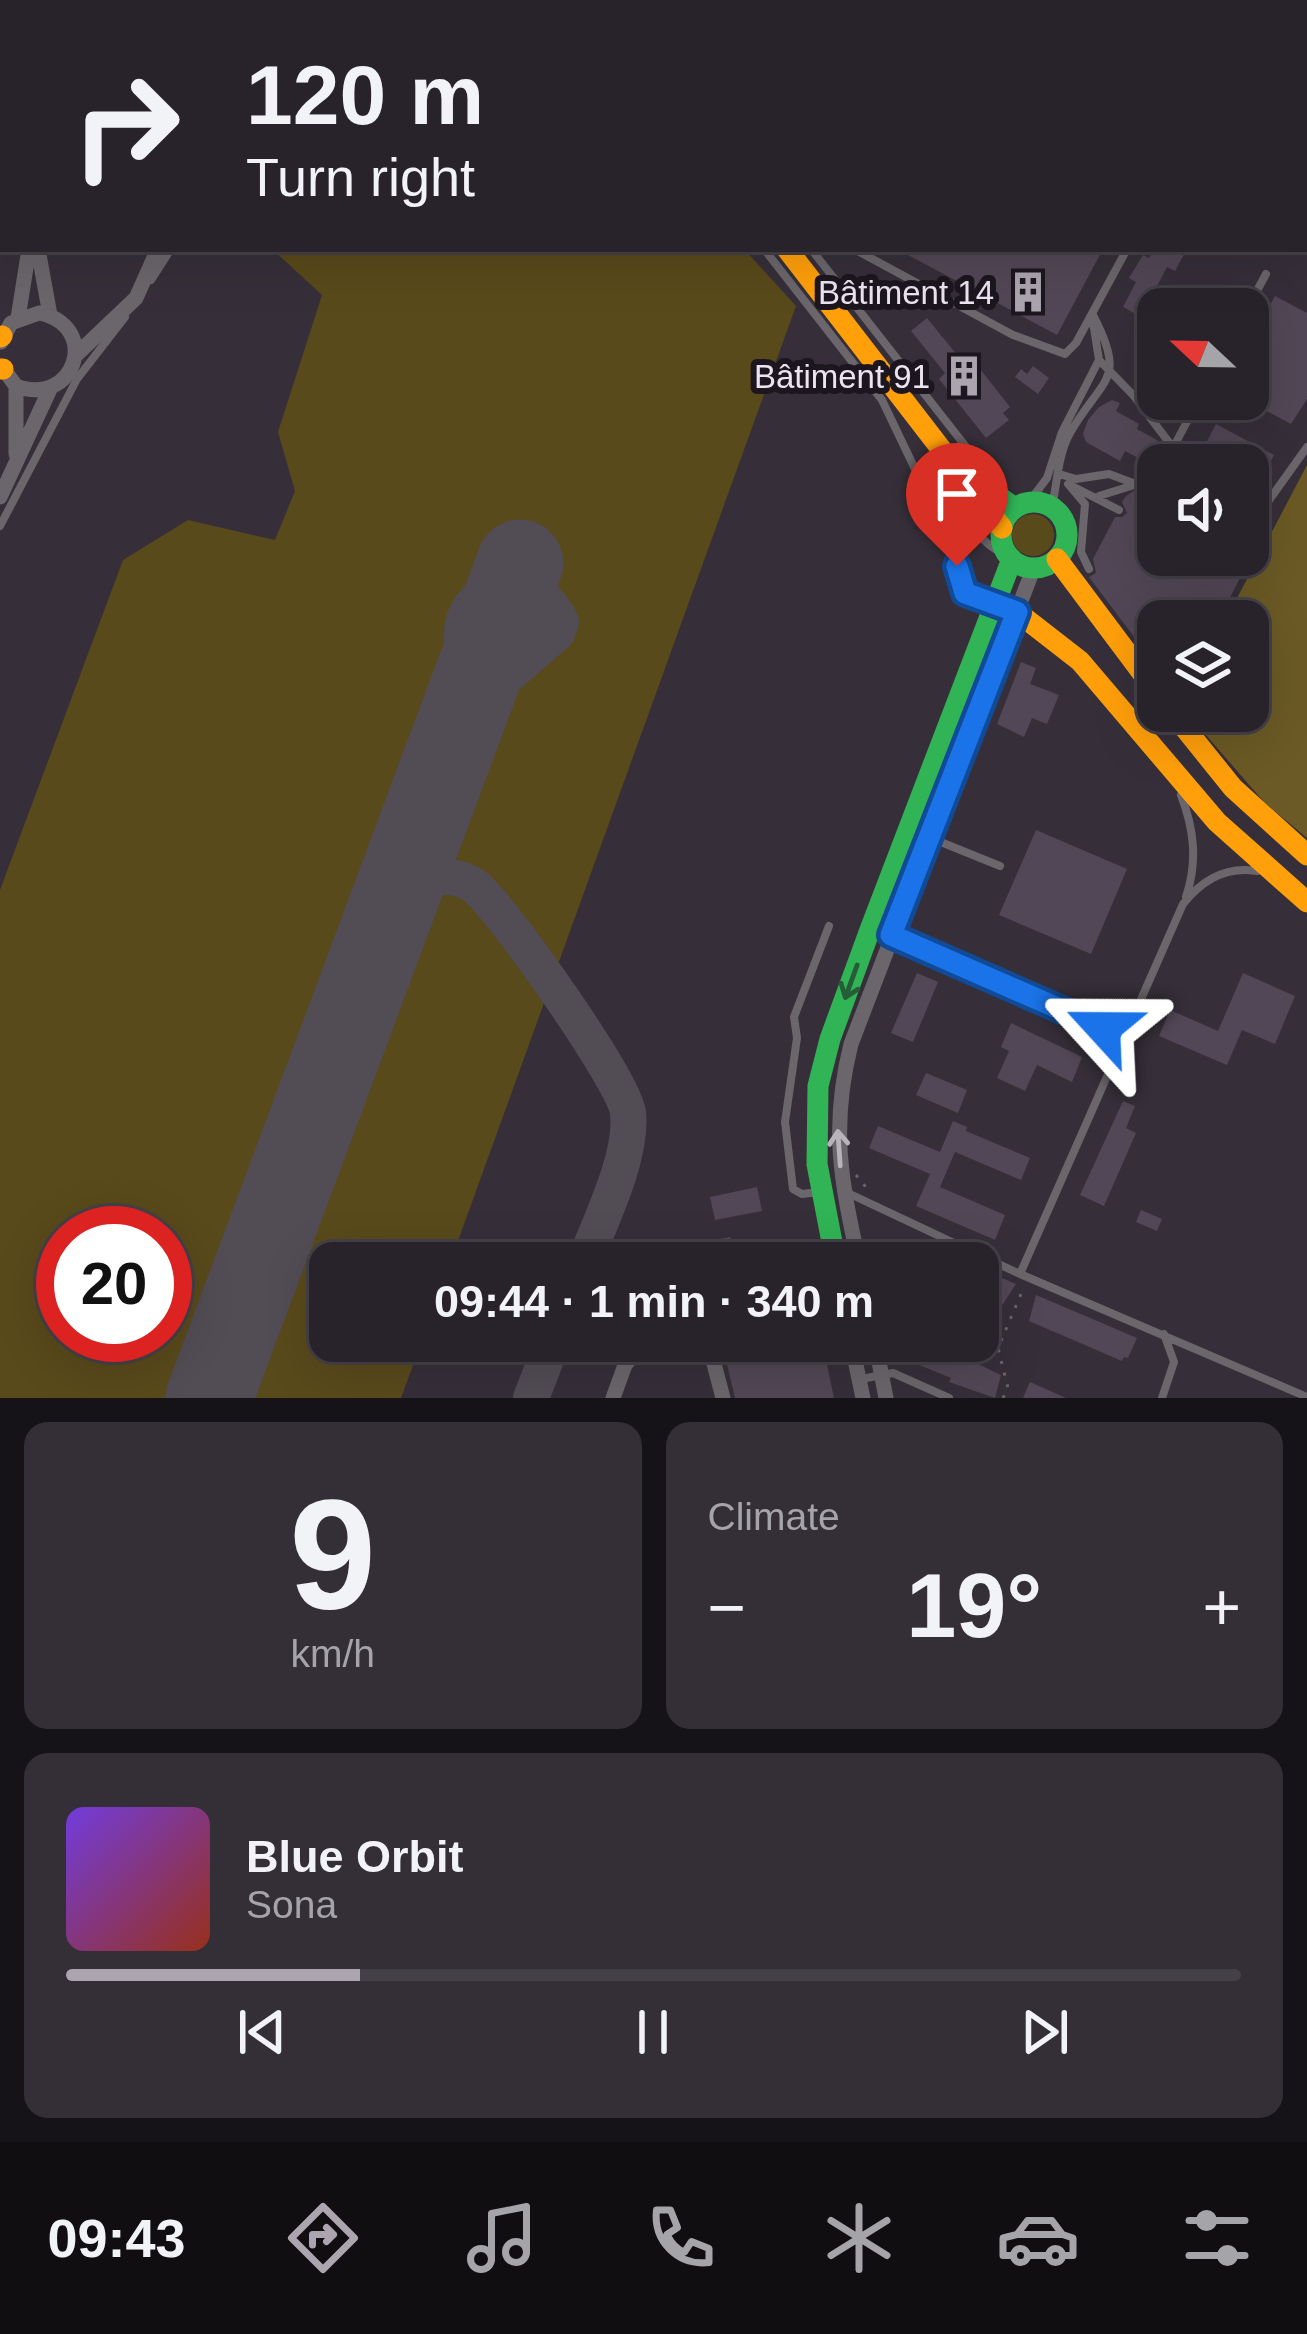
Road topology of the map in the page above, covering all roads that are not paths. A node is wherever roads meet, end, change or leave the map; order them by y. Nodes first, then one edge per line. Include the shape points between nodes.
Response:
1 (33, 252) edge
2 (35, 252) edge
3 (157, 252) edge
4 (169, 252) edge
5 (766, 252) edge
6 (790, 252) edge
7 (809, 252) edge
8 (860, 252) edge
9 (1125, 252) edge
10 (1266, 274) dead end
11 (1258, 288) edge
12 (1092, 313) junction
13 (50, 315) junction
14 (18, 318) junction
15 (69, 330) junction
16 (104, 330) junction
17 (75, 356) junction
18 (3, 357) edge
19 (1100, 360) junction
20 (1109, 369) junction
21 (51, 387) junction
22 (1170, 444) edge
23 (1307, 447) edge
24 (944, 453) junction
25 (1054, 478) junction
26 (8, 479) junction
27 (1069, 484) junction
28 (1094, 496) junction
29 (0, 497) edge
30 (1269, 500) edge
31 (1029, 506) junction
32 (1119, 510) dead end
33 (0, 526) edge
34 (1002, 528) junction
35 (1010, 556) junction
36 (1057, 559) junction
37 (1034, 568) junction
38 (1089, 569) dead end
39 (994, 605) junction
40 (1017, 612) junction
41 (1137, 666) edge
42 (1188, 732) edge
43 (1170, 772) junction
44 (920, 833) junction
45 (1307, 855) edge
46 (1000, 866) dead end
47 (1269, 874) junction
48 (1307, 902) edge
49 (1183, 904) junction
50 (829, 926) dead end
51 (881, 931) junction
52 (1124, 1037) junction
53 (832, 1190) junction
54 (835, 1242) edge
55 (851, 1242) edge
56 (1024, 1276) junction
57 (1164, 1334) junction
58 (627, 1362) edge
59 (713, 1362) edge
60 (855, 1362) edge
61 (879, 1362) edge
62 (882, 1375) junction
63 (859, 1379) junction
64 (1307, 1397) edge
65 (613, 1398) edge
66 (722, 1398) edge
67 (863, 1398) edge
68 (886, 1398) edge
69 (949, 1398) edge
70 (1162, 1398) edge

1 - 14 street
2 - 13 street
3 - 16 street via 136,298
4 - 33 lane via 76,379
5 - 39 lane via 882,400 948,538 965,593
6 - 24 street
7 - 31 street via 991,491
8 - 12 lane via 1054,352 1066,354
9 - 12 lane
10 - 11 lane
12 - 19 lane
12 - 20 lane via 1109,344
13 - 14 street
13 - 15 street
14 - 18 street
15 - 16 street
15 - 17 street
16 - 17 street
17 - 21 street
18 - 21 street via 32,390
18 - 26 street via 19,429
19 - 20 lane
19 - 25 lane via 1062,432
20 - 22 lane
20 - 25 lane via 1069,434
21 - 26 street
23 - 30 lane
24 - 34 street
24 - 35 lane via 952,493 987,546
25 - 27 lane
25 - 28 lane via 1109,474 1132,484
25 - 31 lane
25 - 31 lane
26 - 29 street
27 - 28 lane
27 - 38 lane via 1085,504 1081,560
28 - 32 lane
31 - 34 street
31 - 36 street via 1067,531
34 - 35 street
35 - 37 street
35 - 39 street
36 - 37 street
36 - 41 street
37 - 40 street
39 - 40 lane
39 - 44 street
40 - 43 street via 1086,667
40 - 44 street
42 - 45 street via 1264,821
43 - 47 street
43 - 49 lane via 1192,834
44 - 46 lane
44 - 51 street
47 - 48 street
47 - 49 lane via 1222,873
49 - 52 lane
50 - 53 lane via 794,1017 784,1122 793,1189
51 - 52 lane
51 - 53 street via 830,1039 818,1086 815,1141
52 - 56 lane
53 - 54 street
53 - 55 street
53 - 56 lane
56 - 57 lane
57 - 64 lane
57 - 70 lane via 1174,1362
58 - 65 street
59 - 66 street
60 - 63 street
61 - 62 street
62 - 63 lane
62 - 68 street
62 - 69 lane
63 - 67 street

